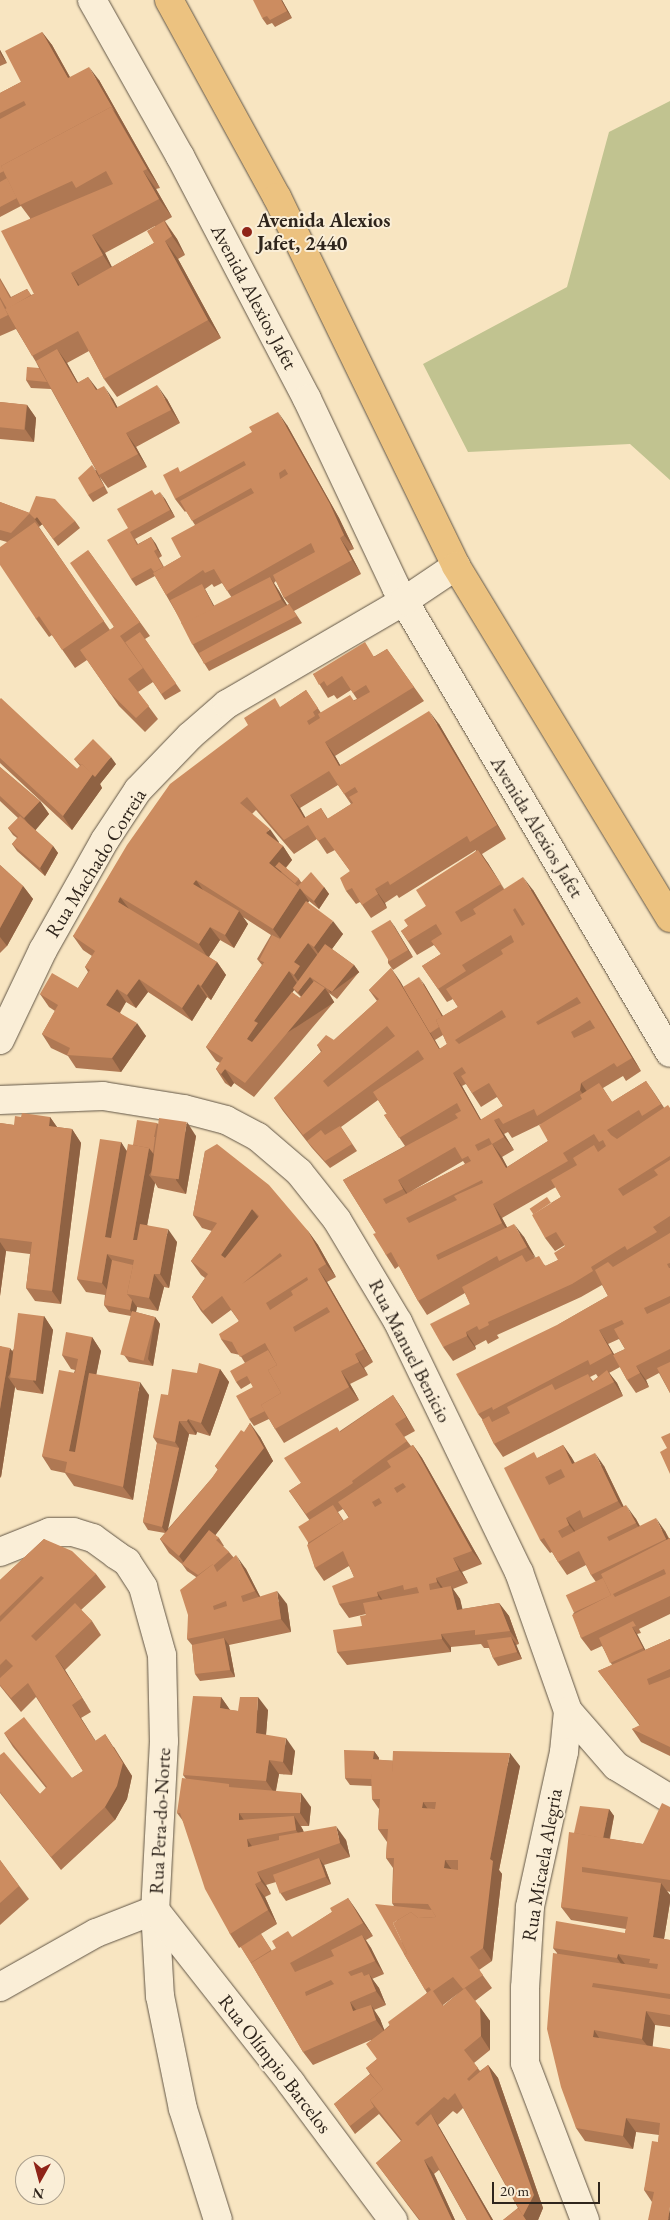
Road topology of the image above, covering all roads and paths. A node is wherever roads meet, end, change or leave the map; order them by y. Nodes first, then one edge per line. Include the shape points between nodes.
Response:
1 (92, 0) edge
2 (169, 0) edge
3 (456, 566) junction
4 (404, 601) junction
5 (670, 918) edge
6 (0, 1040) edge
7 (670, 1053) edge
8 (0, 1100) edge
9 (0, 1552) edge
10 (568, 1711) junction
11 (670, 1800) edge
12 (155, 1910) junction
13 (0, 1987) edge
14 (218, 2220) edge
15 (393, 2220) edge
16 (585, 2220) edge

1 - 4 street, Avenida Alexios Jafet via 189,173 302,390
2 - 3 main road via 277,196
3 - 4 street
3 - 5 main road
4 - 6 street, Rua Machado Correia via 228,704 190,736 138,790 105,840 43,950
4 - 7 street, Avenida Alexios Jafet
8 - 10 street, Rua Manuel Benicio via 103,1096 184,1109 226,1120 258,1137 299,1172 337,1220 398,1322 519,1572
9 - 12 street, Rua Pera-do-Norte via 50,1532 73,1532 93,1538 116,1554 144,1587 162,1655 164,1741
10 - 11 street, Rua Manuel Benicio via 616,1766
10 - 16 street, Rua Micaela Alegria via 564,1752 530,1908 525,2063
12 - 13 street via 96,1933
12 - 14 street, Rua Pera-do-Norte via 162,2006 183,2109
12 - 15 street, Rua Olímpio Barcelos via 291,2083

